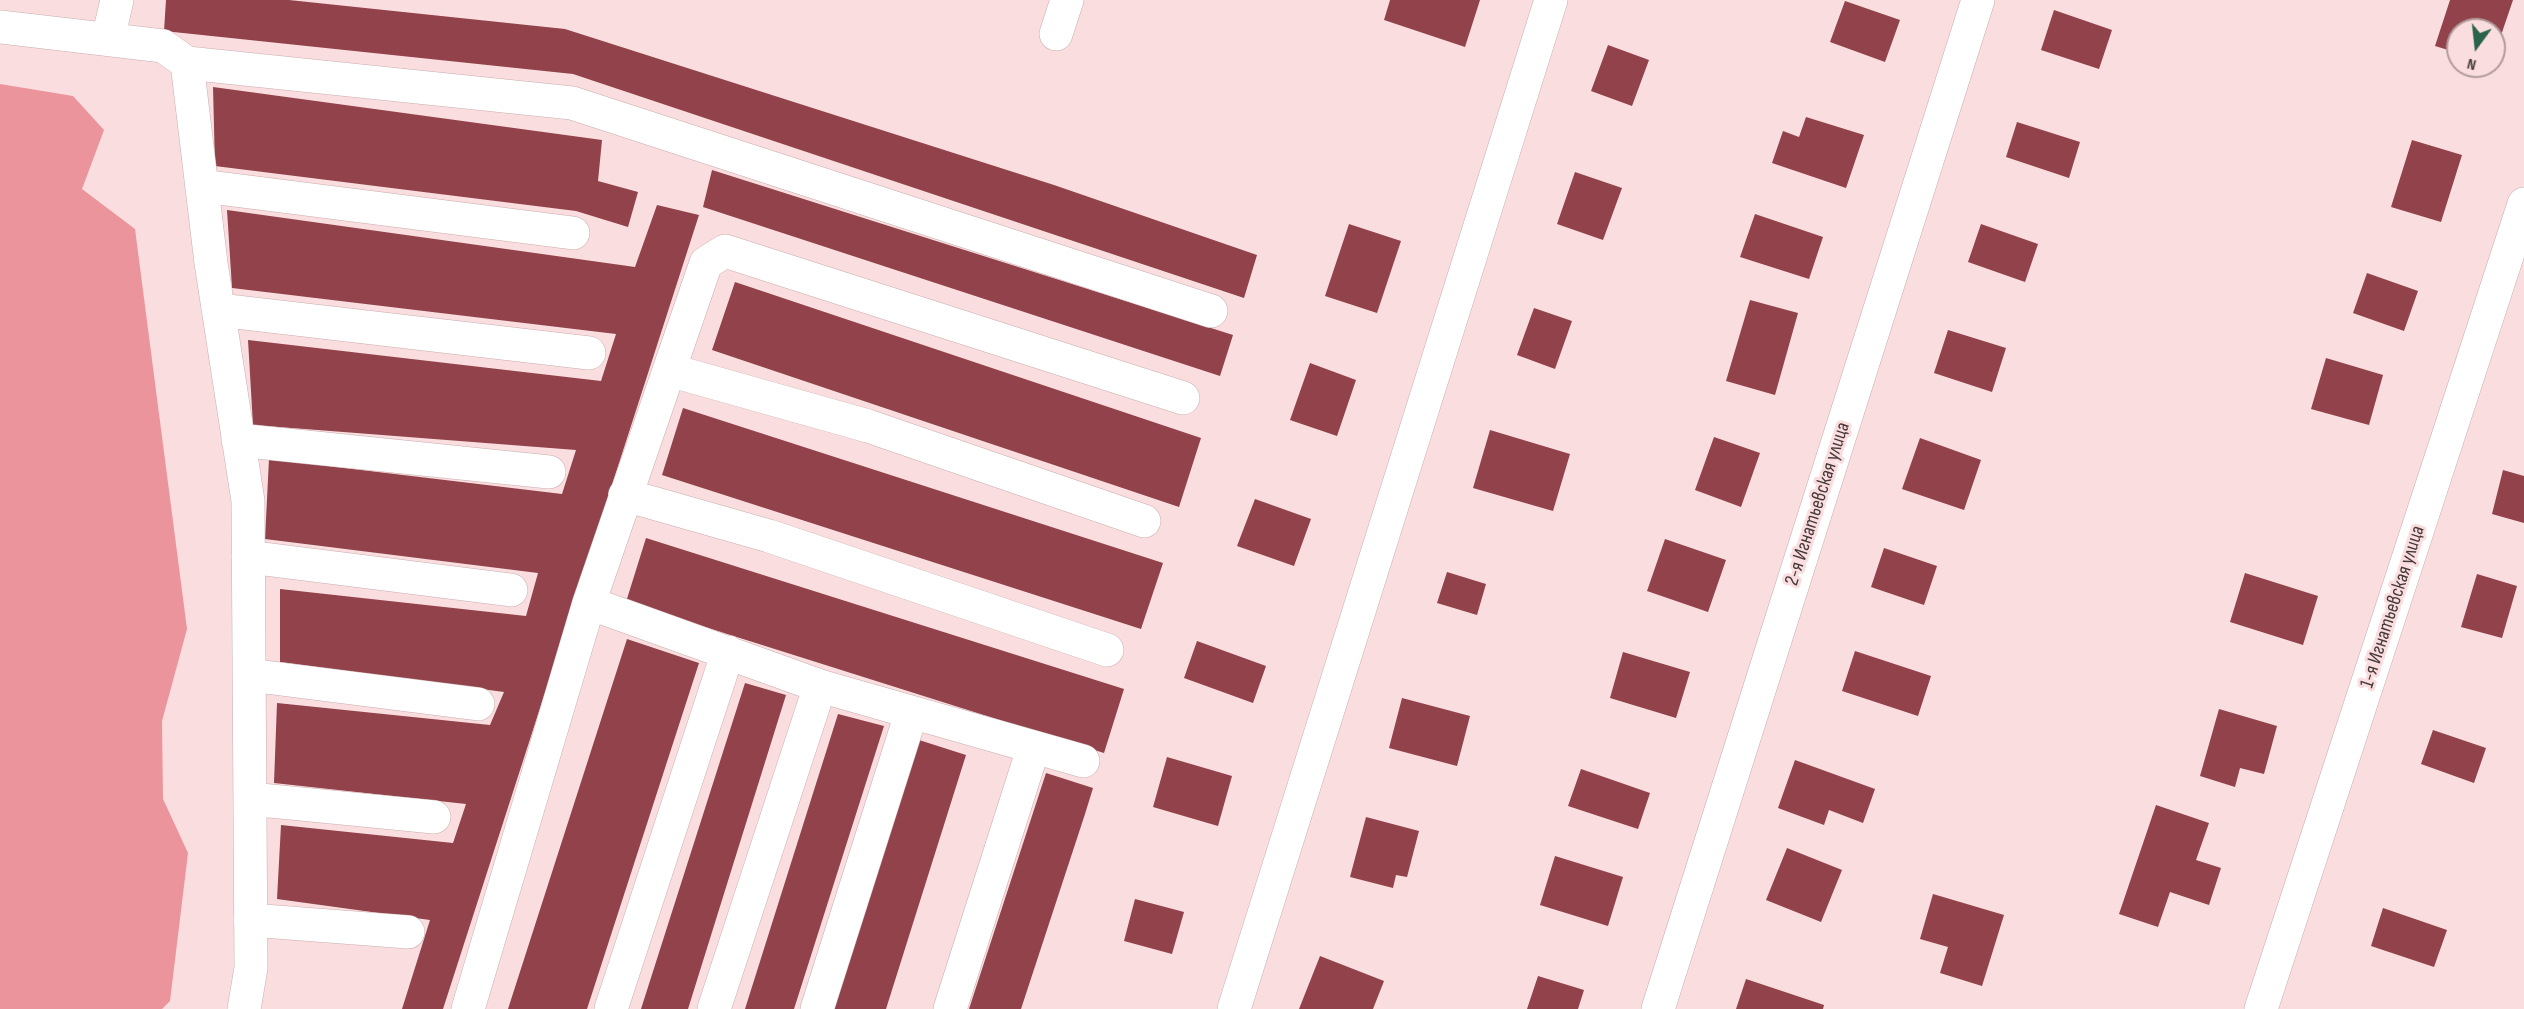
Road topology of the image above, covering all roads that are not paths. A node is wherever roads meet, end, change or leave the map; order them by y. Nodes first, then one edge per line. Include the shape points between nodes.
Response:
1 (117, 0) edge
2 (1067, 0) edge
3 (1551, 0) edge
4 (1978, 0) edge
5 (0, 27) edge
6 (1056, 34) dead end
7 (108, 39) junction
8 (187, 63) junction
9 (202, 186) junction
10 (2524, 204) edge
11 (573, 233) dead end
12 (219, 310) junction
13 (1211, 311) dead end
14 (590, 353) dead end
15 (669, 370) junction
16 (1183, 398) dead end
17 (238, 440) junction
18 (549, 472) dead end
19 (625, 495) junction
20 (1144, 521) dead end
21 (248, 557) junction
22 (511, 590) dead end
23 (589, 603) junction
24 (1107, 650) dead end
25 (728, 652) junction
26 (249, 675) junction
27 (820, 686) junction
28 (478, 704) dead end
29 (911, 714) junction
30 (1033, 749) junction
31 (1083, 762) dead end
32 (250, 799) junction
33 (435, 817) dead end
34 (250, 920) junction
35 (408, 932) dead end
36 (244, 1009) edge
37 (468, 1009) edge
38 (611, 1009) edge
39 (714, 1009) edge
40 (817, 1009) edge
41 (950, 1009) edge
42 (1234, 1009) edge
43 (1658, 1009) edge
44 (2261, 1009) edge

1 - 7 street
2 - 6 street
3 - 42 street
4 - 43 street, 2-я Игнатьевская улица
5 - 7 street
7 - 8 street via 163,46
8 - 9 street
8 - 13 street via 572,103
9 - 11 street
9 - 12 street
10 - 44 street, 1-я Игнатьевская улица
12 - 14 street
12 - 17 street
15 - 16 street via 706,263 725,251
15 - 19 street
15 - 20 street via 868,426
17 - 18 street
17 - 21 street via 248,501
19 - 23 street
19 - 24 street via 769,536
21 - 22 street
21 - 26 street
23 - 25 street
23 - 37 street
25 - 27 street
25 - 38 street
26 - 28 street
26 - 32 street
27 - 29 street
27 - 39 street
29 - 30 street
29 - 40 street
30 - 31 street
30 - 41 street
32 - 33 street
32 - 34 street
34 - 35 street
34 - 36 street via 251,968

